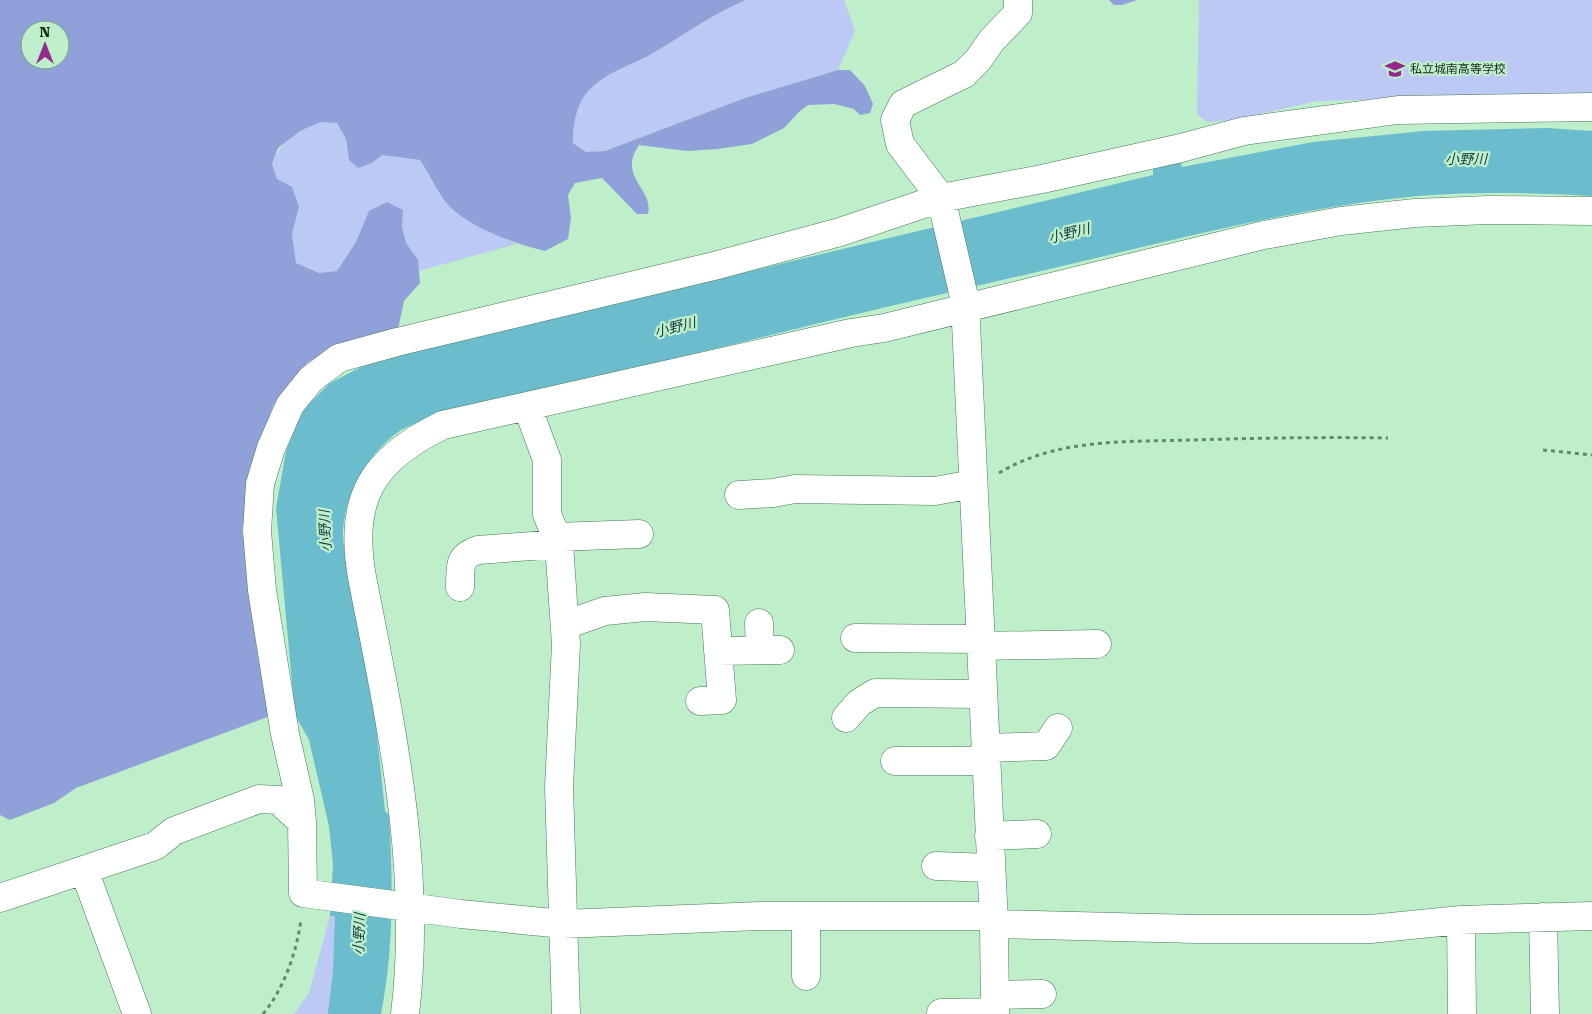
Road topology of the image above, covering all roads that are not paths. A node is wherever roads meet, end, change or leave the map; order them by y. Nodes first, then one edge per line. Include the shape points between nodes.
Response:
1 (1018, 0) edge
2 (1592, 107) edge
3 (942, 205) junction
4 (1592, 211) edge
5 (965, 304) junction
6 (527, 406) junction
7 (973, 484) junction
8 (739, 495) dead end
9 (639, 534) dead end
10 (557, 541) junction
11 (460, 586) dead end
12 (565, 625) junction
13 (855, 638) dead end
14 (766, 641) dead end
15 (980, 642) junction
16 (1097, 644) dead end
17 (718, 651) junction
18 (982, 694) junction
19 (700, 701) dead end
20 (846, 718) dead end
21 (1058, 728) dead end
22 (985, 755) junction
23 (895, 761) dead end
24 (302, 822) junction
25 (1036, 834) dead end
26 (989, 836) junction
27 (936, 866) dead end
28 (990, 868) junction
29 (84, 870) junction
30 (0, 898) edge
31 (405, 906) junction
32 (806, 916) junction
33 (1592, 916) edge
34 (1543, 917) junction
35 (994, 920) junction
36 (1461, 920) junction
37 (563, 924) junction
38 (806, 976) dead end
39 (1042, 994) dead end
40 (995, 1007) edge
41 (942, 1013) edge
42 (137, 1014) edge
43 (405, 1014) edge
44 (566, 1014) edge
45 (1462, 1014) edge
46 (1545, 1014) edge

1 - 3 street via 1018,13 964,74 903,104 895,120 900,144
2 - 3 street via 1398,110 1244,131
3 - 5 street
3 - 24 street via 743,258 338,358 311,379 290,405 271,448 260,484 256,531 263,599
4 - 5 street via 1415,213 1341,222 1264,235
5 - 6 street
5 - 7 street
6 - 10 street via 547,460 547,514
6 - 31 street via 443,425 414,439 392,456 374,478 362,501 357,550 398,765
7 - 8 street via 935,491 795,489
7 - 15 street
9 - 10 street
10 - 11 street via 467,554 462,561
10 - 12 street
12 - 17 street via 605,611 645,607 715,610
12 - 37 street via 559,787
13 - 15 street
14 - 17 street
15 - 16 street
15 - 18 street
17 - 19 street via 722,700
18 - 20 street via 875,693
18 - 22 street
21 - 22 street via 1046,746
22 - 23 street
22 - 26 street
24 - 29 street via 278,800 259,799 174,831 155,846
24 - 31 street via 312,895
25 - 26 street
26 - 28 street
27 - 28 street
28 - 35 street
29 - 30 street
29 - 42 street
31 - 37 street
31 - 43 street via 410,966
32 - 35 street
32 - 37 street
32 - 38 street
33 - 34 street
34 - 36 street
34 - 46 street
35 - 36 street via 1196,930 1371,930
35 - 40 street
36 - 45 street
37 - 44 street
39 - 40 street
40 - 41 street

